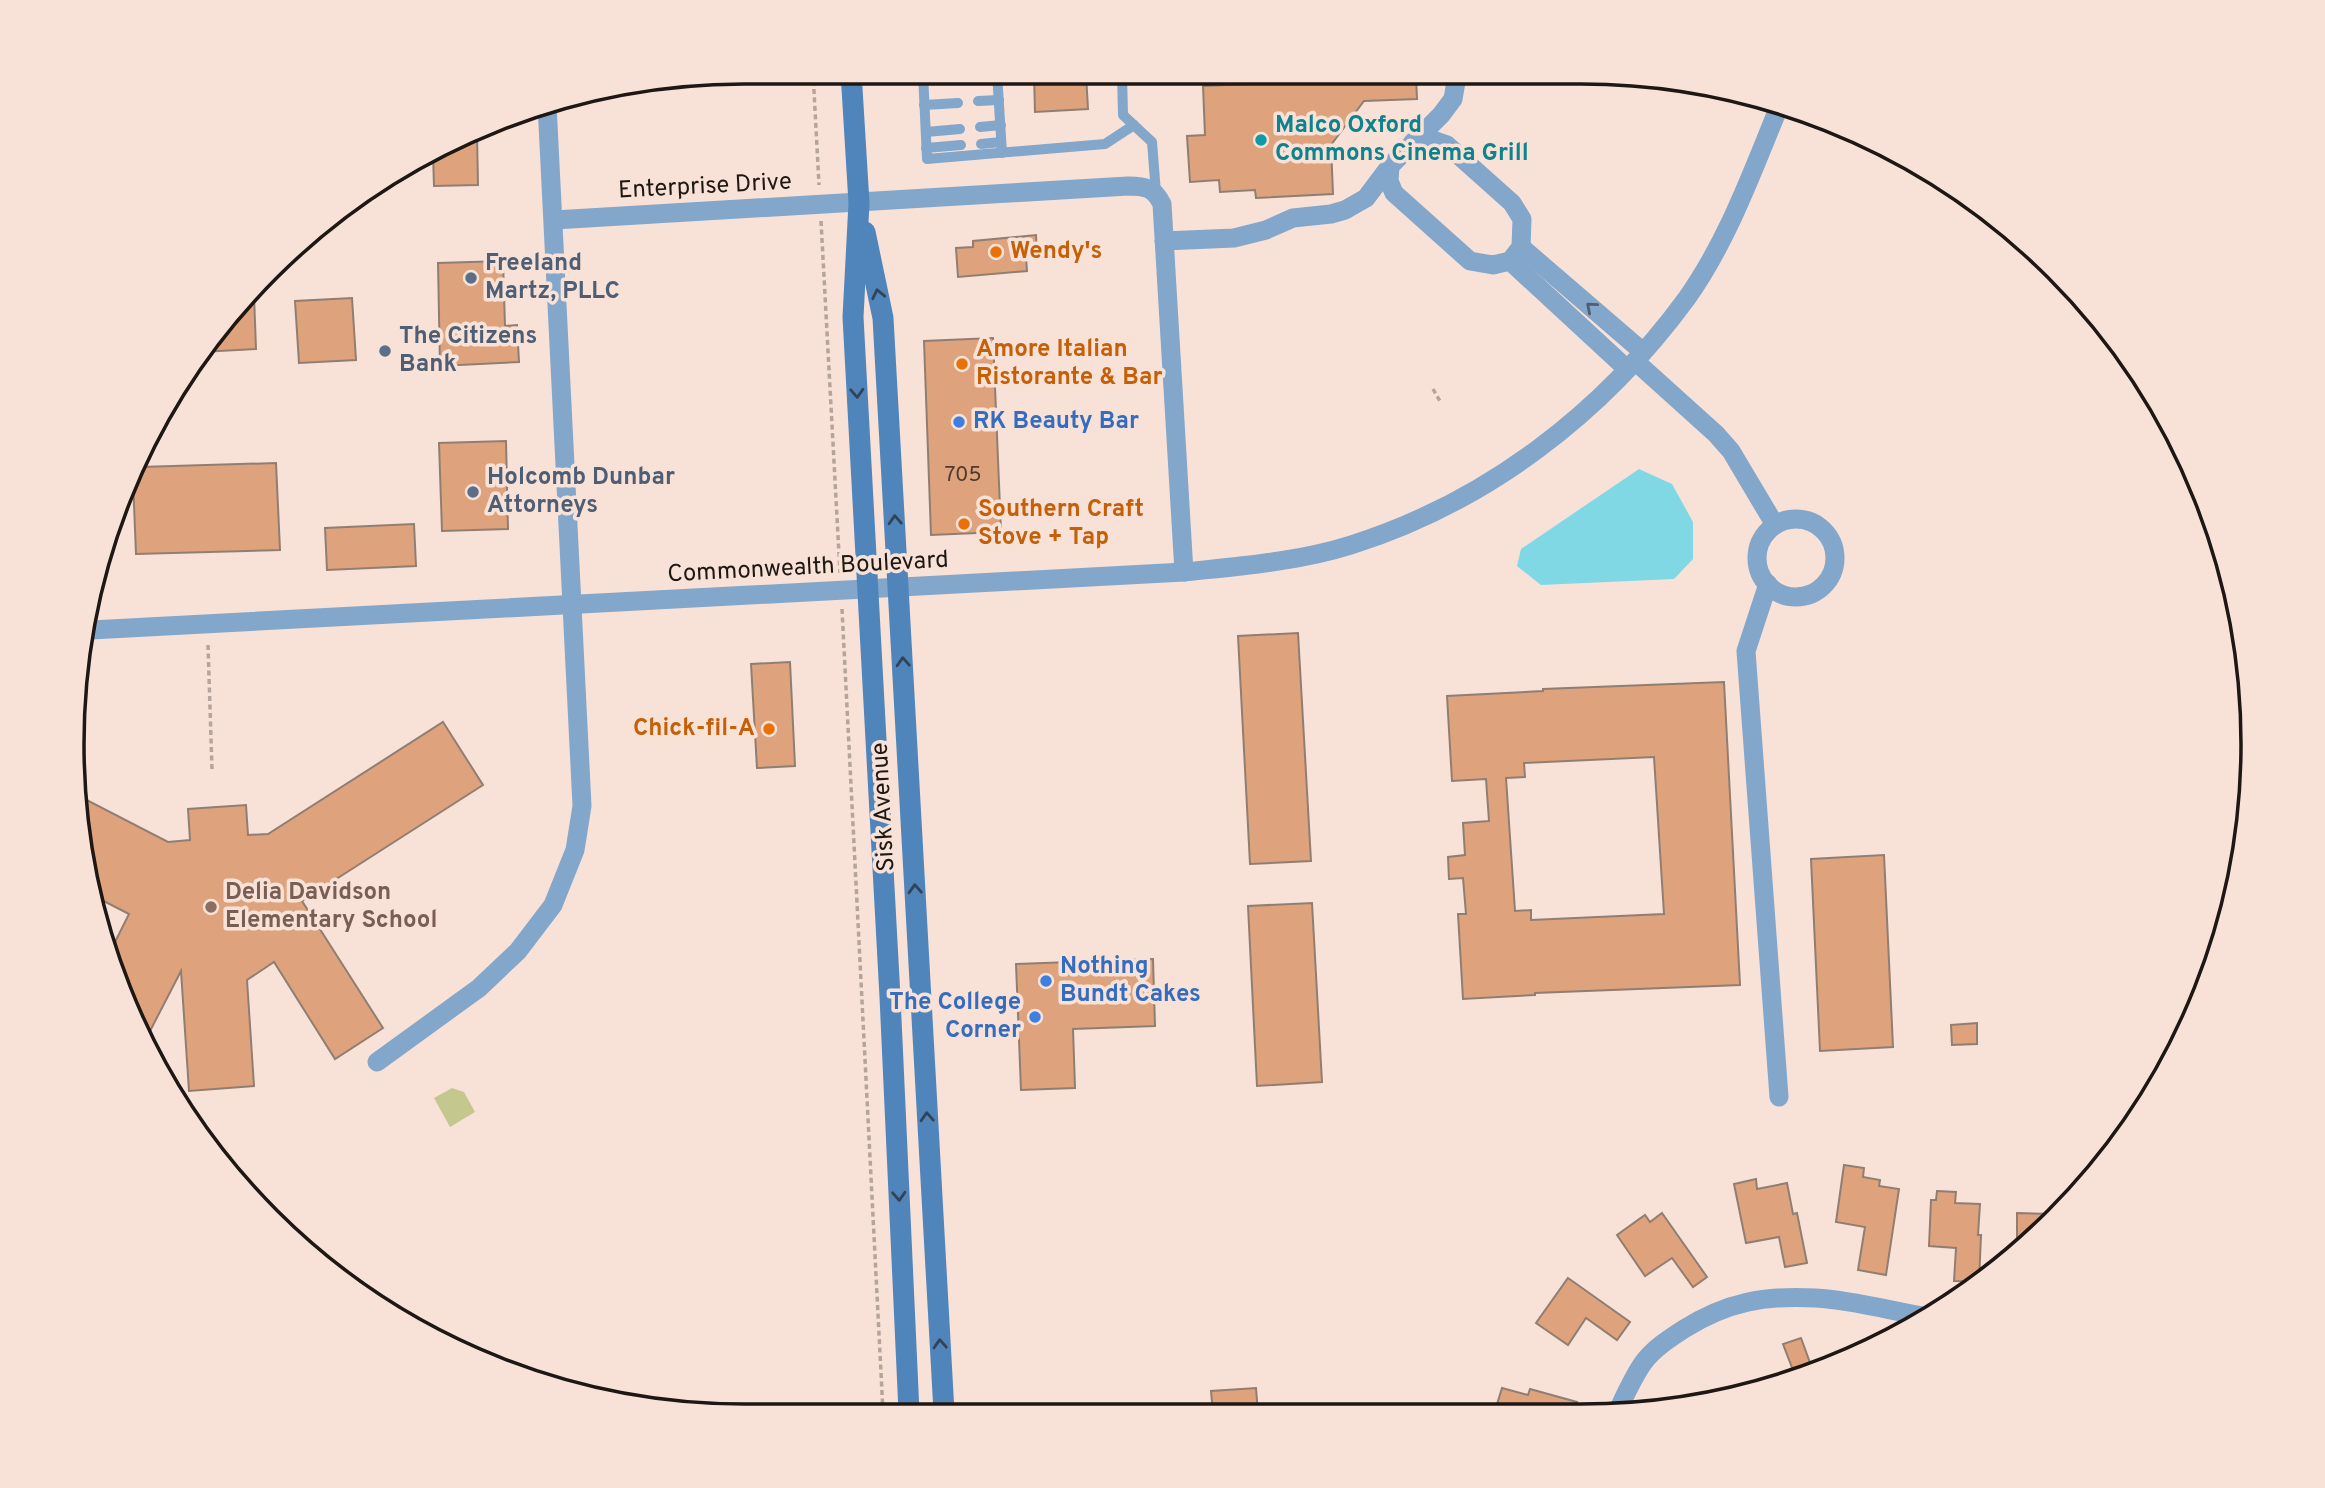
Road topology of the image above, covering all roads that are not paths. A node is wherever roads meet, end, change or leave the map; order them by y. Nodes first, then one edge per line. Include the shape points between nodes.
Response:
1 (852, 84) edge
2 (924, 84) edge
3 (998, 84) edge
4 (1122, 84) edge
5 (1455, 84) edge
6 (999, 100) junction
7 (978, 101) dead end
8 (958, 103) dead end
9 (925, 106) junction
10 (548, 114) edge
11 (1776, 114) edge
12 (1000, 125) junction
13 (1134, 125) junction
14 (980, 127) dead end
15 (960, 129) dead end
16 (926, 132) junction
17 (1001, 142) junction
18 (1413, 142) junction
19 (981, 144) dead end
20 (961, 145) dead end
21 (926, 148) junction
22 (1002, 153) junction
23 (1390, 166) junction
24 (1156, 193) junction
25 (859, 203) junction
26 (554, 220) junction
27 (1164, 241) junction
28 (1516, 254) junction
29 (1635, 361) junction
30 (1775, 525) junction
31 (1184, 572) junction
32 (1768, 584) junction
33 (900, 588) junction
34 (866, 590) junction
35 (573, 604) junction
36 (95, 630) edge
37 (377, 1062) dead end
38 (1779, 1097) dead end
39 (1913, 1315) edge
40 (1621, 1403) edge
41 (909, 1404) edge
42 (944, 1404) edge

1 - 25 street, Sisk Avenue
2 - 9 lane
3 - 6 lane
4 - 13 lane via 1123,115
5 - 18 street via 1441,115
6 - 7 lane
6 - 12 lane
8 - 9 lane
9 - 16 lane
10 - 26 street
11 - 29 street, Commonwealth Boulevard via 1725,233 1687,296
12 - 14 lane
12 - 17 lane
13 - 22 lane via 1105,145
13 - 24 lane via 1152,142
15 - 16 lane
16 - 21 lane
17 - 19 lane
17 - 22 lane
18 - 23 street
18 - 28 street via 1427,138 1447,145 1513,203 1522,219
20 - 21 lane
21 - 22 lane via 927,159
23 - 27 street via 1366,198 1345,210 1293,218 1234,238
23 - 28 street via 1394,194 1470,261 1493,265
24 - 25 street, Enterprise Drive via 1128,186
24 - 27 street via 1162,204
25 - 26 street, Enterprise Drive
33 -> 25 street, Sisk Avenue via 883,318
25 -> 34 street, Sisk Avenue via 853,317
26 - 35 street
27 - 31 street
28 - 29 street
29 - 30 street via 1716,433
29 - 31 street, Commonwealth Boulevard via 1581,416 1534,454 1415,520 1350,545 1280,561
30 - 32 street via 1765,534 1757,560
30 - 32 street via 1787,520 1812,522 1830,538 1835,561 1826,583 1804,596 1778,592
31 - 33 street, Commonwealth Boulevard
32 - 38 street via 1746,651
33 - 34 street, Commonwealth Boulevard
42 -> 33 street, Sisk Avenue
34 - 35 street, Commonwealth Boulevard
34 -> 41 street, Sisk Avenue
35 - 36 street, Commonwealth Boulevard
35 - 37 street via 582,806 575,850 553,905 518,951 479,988
39 - 40 street via 1819,1298 1772,1298 1710,1312 1644,1362

